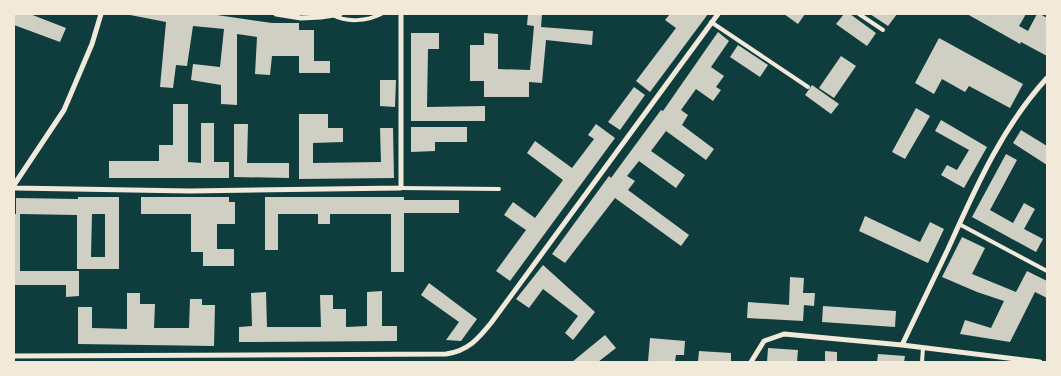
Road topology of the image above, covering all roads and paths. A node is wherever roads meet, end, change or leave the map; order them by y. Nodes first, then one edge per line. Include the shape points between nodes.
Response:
1 (100, 14) edge
2 (276, 14) edge
3 (340, 14) edge
4 (381, 14) edge
5 (401, 14) edge
6 (718, 14) edge
7 (859, 14) edge
8 (322, 15) edge
9 (333, 15) junction
10 (711, 22) junction
11 (883, 30) dead end
12 (1047, 78) edge
13 (808, 87) dead end
14 (14, 187) edge
15 (401, 188) junction
16 (499, 189) dead end
17 (959, 224) junction
18 (1047, 271) edge
19 (902, 345) junction
20 (923, 348) junction
21 (14, 356) edge
22 (751, 362) edge
23 (922, 362) edge
24 (1040, 362) edge

1 - 14 street via 92,44 64,110
2 - 8 street via 301,18
3 - 9 street
4 - 9 lane via 373,18 342,21
5 - 15 street
6 - 10 street
7 - 11 lane
8 - 9 street
10 - 13 lane
10 - 21 street via 480,338 469,347 446,354
12 - 17 street via 1002,139
14 - 15 street via 190,191
15 - 16 lane
17 - 18 lane
17 - 19 street
19 - 20 street
19 - 22 street via 784,334 764,341
20 - 23 lane
20 - 24 street

